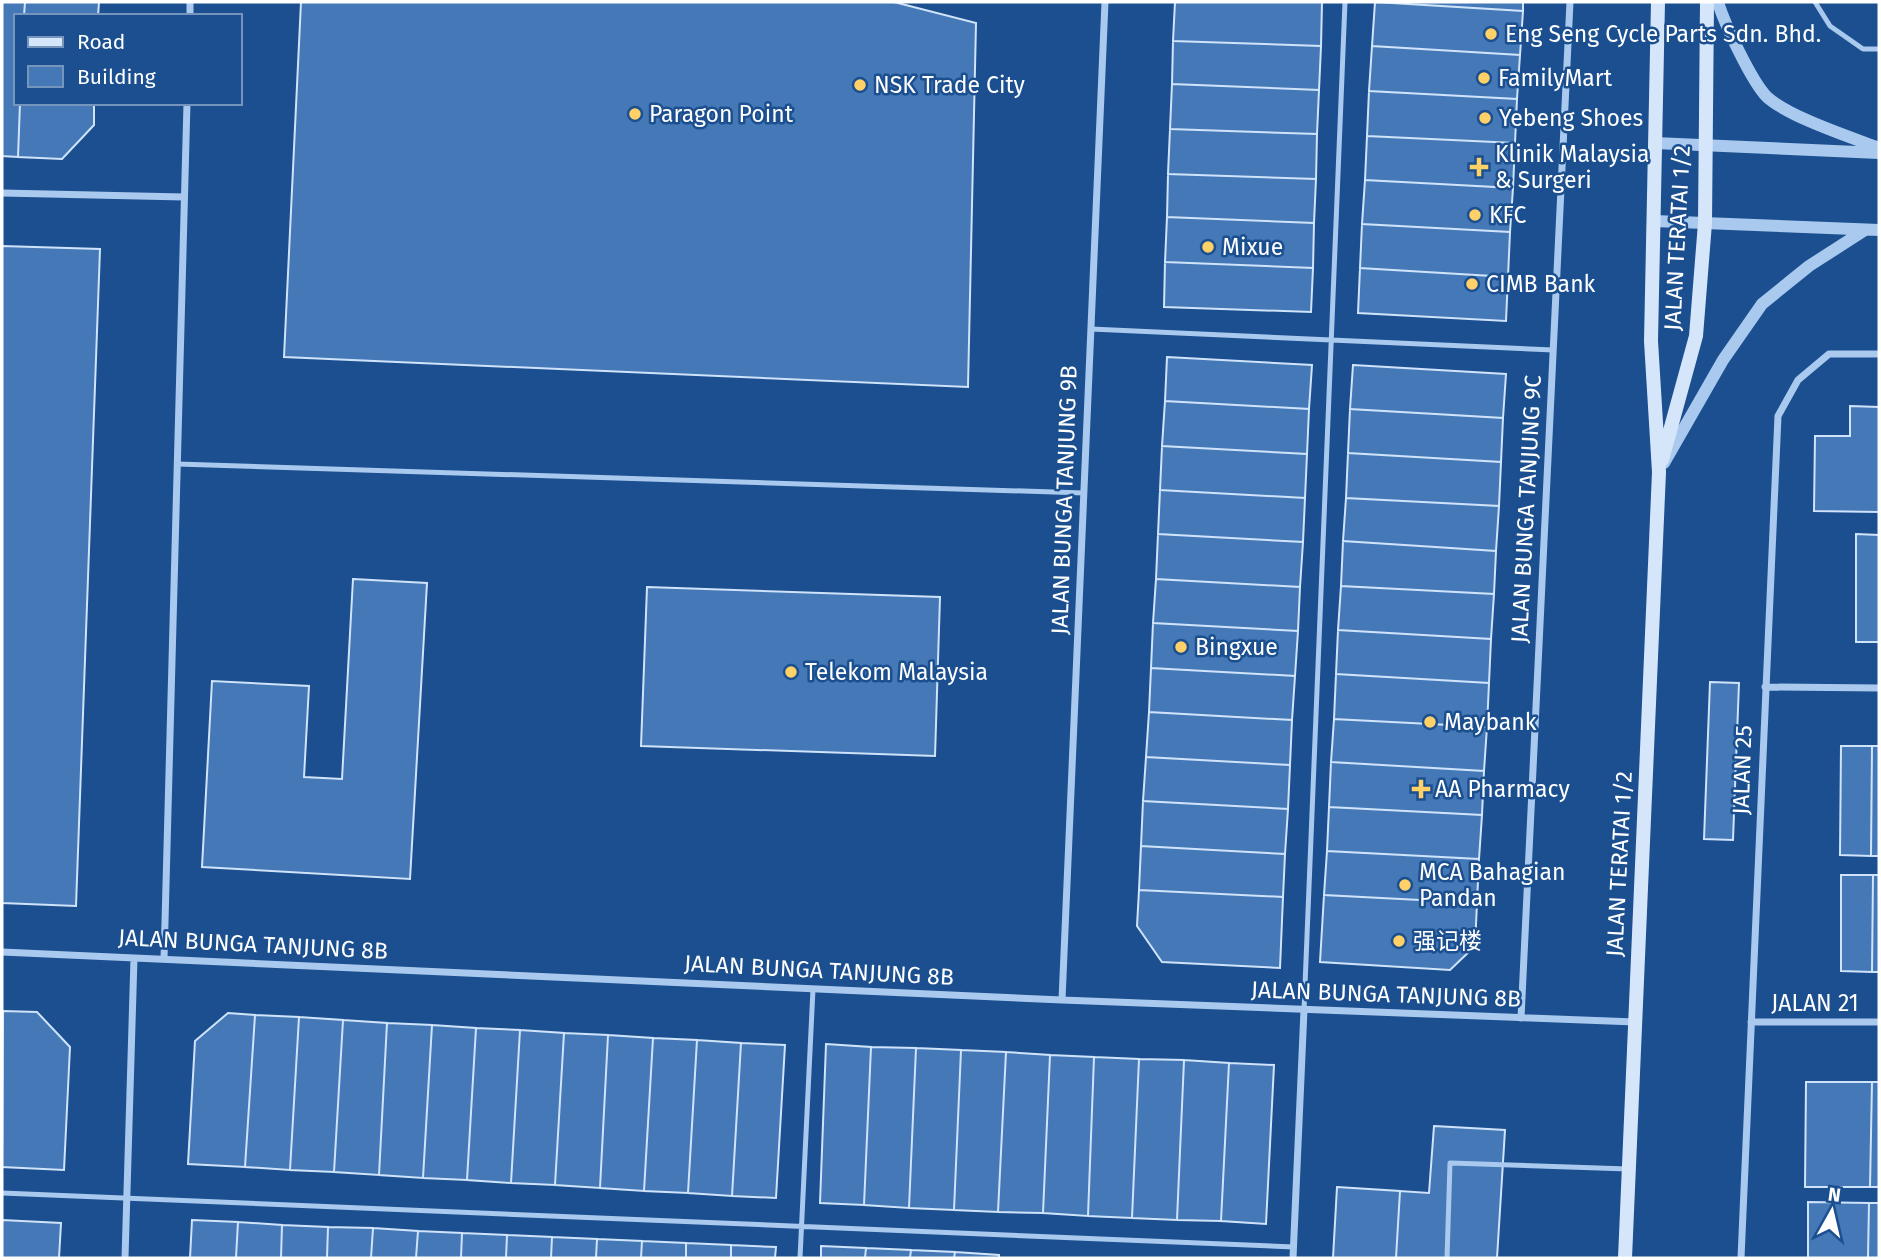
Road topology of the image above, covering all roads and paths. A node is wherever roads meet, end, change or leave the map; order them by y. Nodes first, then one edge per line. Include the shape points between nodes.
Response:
1 (1105, 2) edge
2 (1345, 2) edge
3 (1570, 2) edge
4 (1658, 2) edge
5 (1707, 2) edge
6 (1718, 2) edge
7 (1815, 2) edge
8 (1879, 49) edge
9 (187, 105) edge
10 (1655, 142) junction
11 (1706, 146) junction
12 (1879, 151) edge
13 (2, 193) edge
14 (184, 197) junction
15 (1654, 221) junction
16 (1705, 223) junction
17 (1865, 230) junction
18 (1879, 230) edge
19 (1091, 329) junction
20 (1332, 340) junction
21 (1553, 350) junction
22 (1879, 354) edge
23 (177, 464) junction
24 (1659, 472) junction
25 (1084, 493) junction
26 (1765, 687) junction
27 (1879, 688) edge
28 (2, 952) edge
29 (134, 958) junction
30 (164, 959) junction
31 (813, 989) junction
32 (1062, 1000) junction
33 (1304, 1010) junction
34 (1521, 1018) junction
35 (1635, 1022) junction
36 (1751, 1022) junction
37 (1879, 1022) edge
38 (1628, 1169) junction
39 (2, 1193) edge
40 (127, 1198) junction
41 (802, 1226) junction
42 (1294, 1247) junction
43 (125, 1258) edge
44 (800, 1258) edge
45 (1293, 1258) edge
46 (1447, 1258) edge
47 (1625, 1258) edge
48 (1741, 1258) edge

1 - 19 street, JALAN BUNGA TANJUNG 9B
2 - 20 lane
3 - 21 street, JALAN BUNGA TANJUNG 9C
4 - 10 main road, JALAN TERATAI 1/2
5 - 11 main road, JALAN TERATAI 1/2
6 - 12 street via 1723,20 1767,96 1799,116
7 - 8 lane via 1830,26 1863,49
9 - 14 street
10 - 11 street
10 - 15 main road, JALAN TERATAI 1/2
11 - 12 street
11 - 16 main road, JALAN TERATAI 1/2
13 - 14 street
14 - 23 street
15 - 16 street
15 - 24 main road, JALAN TERATAI 1/2 via 1651,341
16 - 17 street
16 - 24 main road, JALAN TERATAI 1/2 via 1696,336
17 - 18 street
17 - 24 street via 1762,304 1723,360
19 - 20 lane
19 - 25 street, JALAN BUNGA TANJUNG 9B
20 - 21 lane
20 - 33 lane
21 - 34 street, JALAN BUNGA TANJUNG 9C
22 - 26 street, JALAN 25 via 1829,354 1798,380 1778,416
23 - 25 lane
23 - 30 street
24 - 35 main road, JALAN TERATAI 1/2
25 - 32 street, JALAN BUNGA TANJUNG 9B
26 - 27 street
26 - 36 street, JALAN 25
28 - 29 street, JALAN BUNGA TANJUNG 8B
29 - 30 street, JALAN BUNGA TANJUNG 8B
29 - 40 street
30 - 31 street, JALAN BUNGA TANJUNG 8B
31 - 32 street, JALAN BUNGA TANJUNG 8B
31 - 41 lane
32 - 33 street, JALAN BUNGA TANJUNG 8B
33 - 34 street, JALAN BUNGA TANJUNG 8B
33 - 42 street
34 - 35 street, JALAN BUNGA TANJUNG 8B
35 - 38 main road, JALAN TERATAI 1/2
36 - 37 street, JALAN 21
36 - 48 street, JALAN 25
38 - 46 lane via 1450,1163
38 - 47 main road, JALAN TERATAI 1/2
39 - 40 lane
40 - 41 lane
40 - 43 street
41 - 42 lane
41 - 44 lane
42 - 45 street

